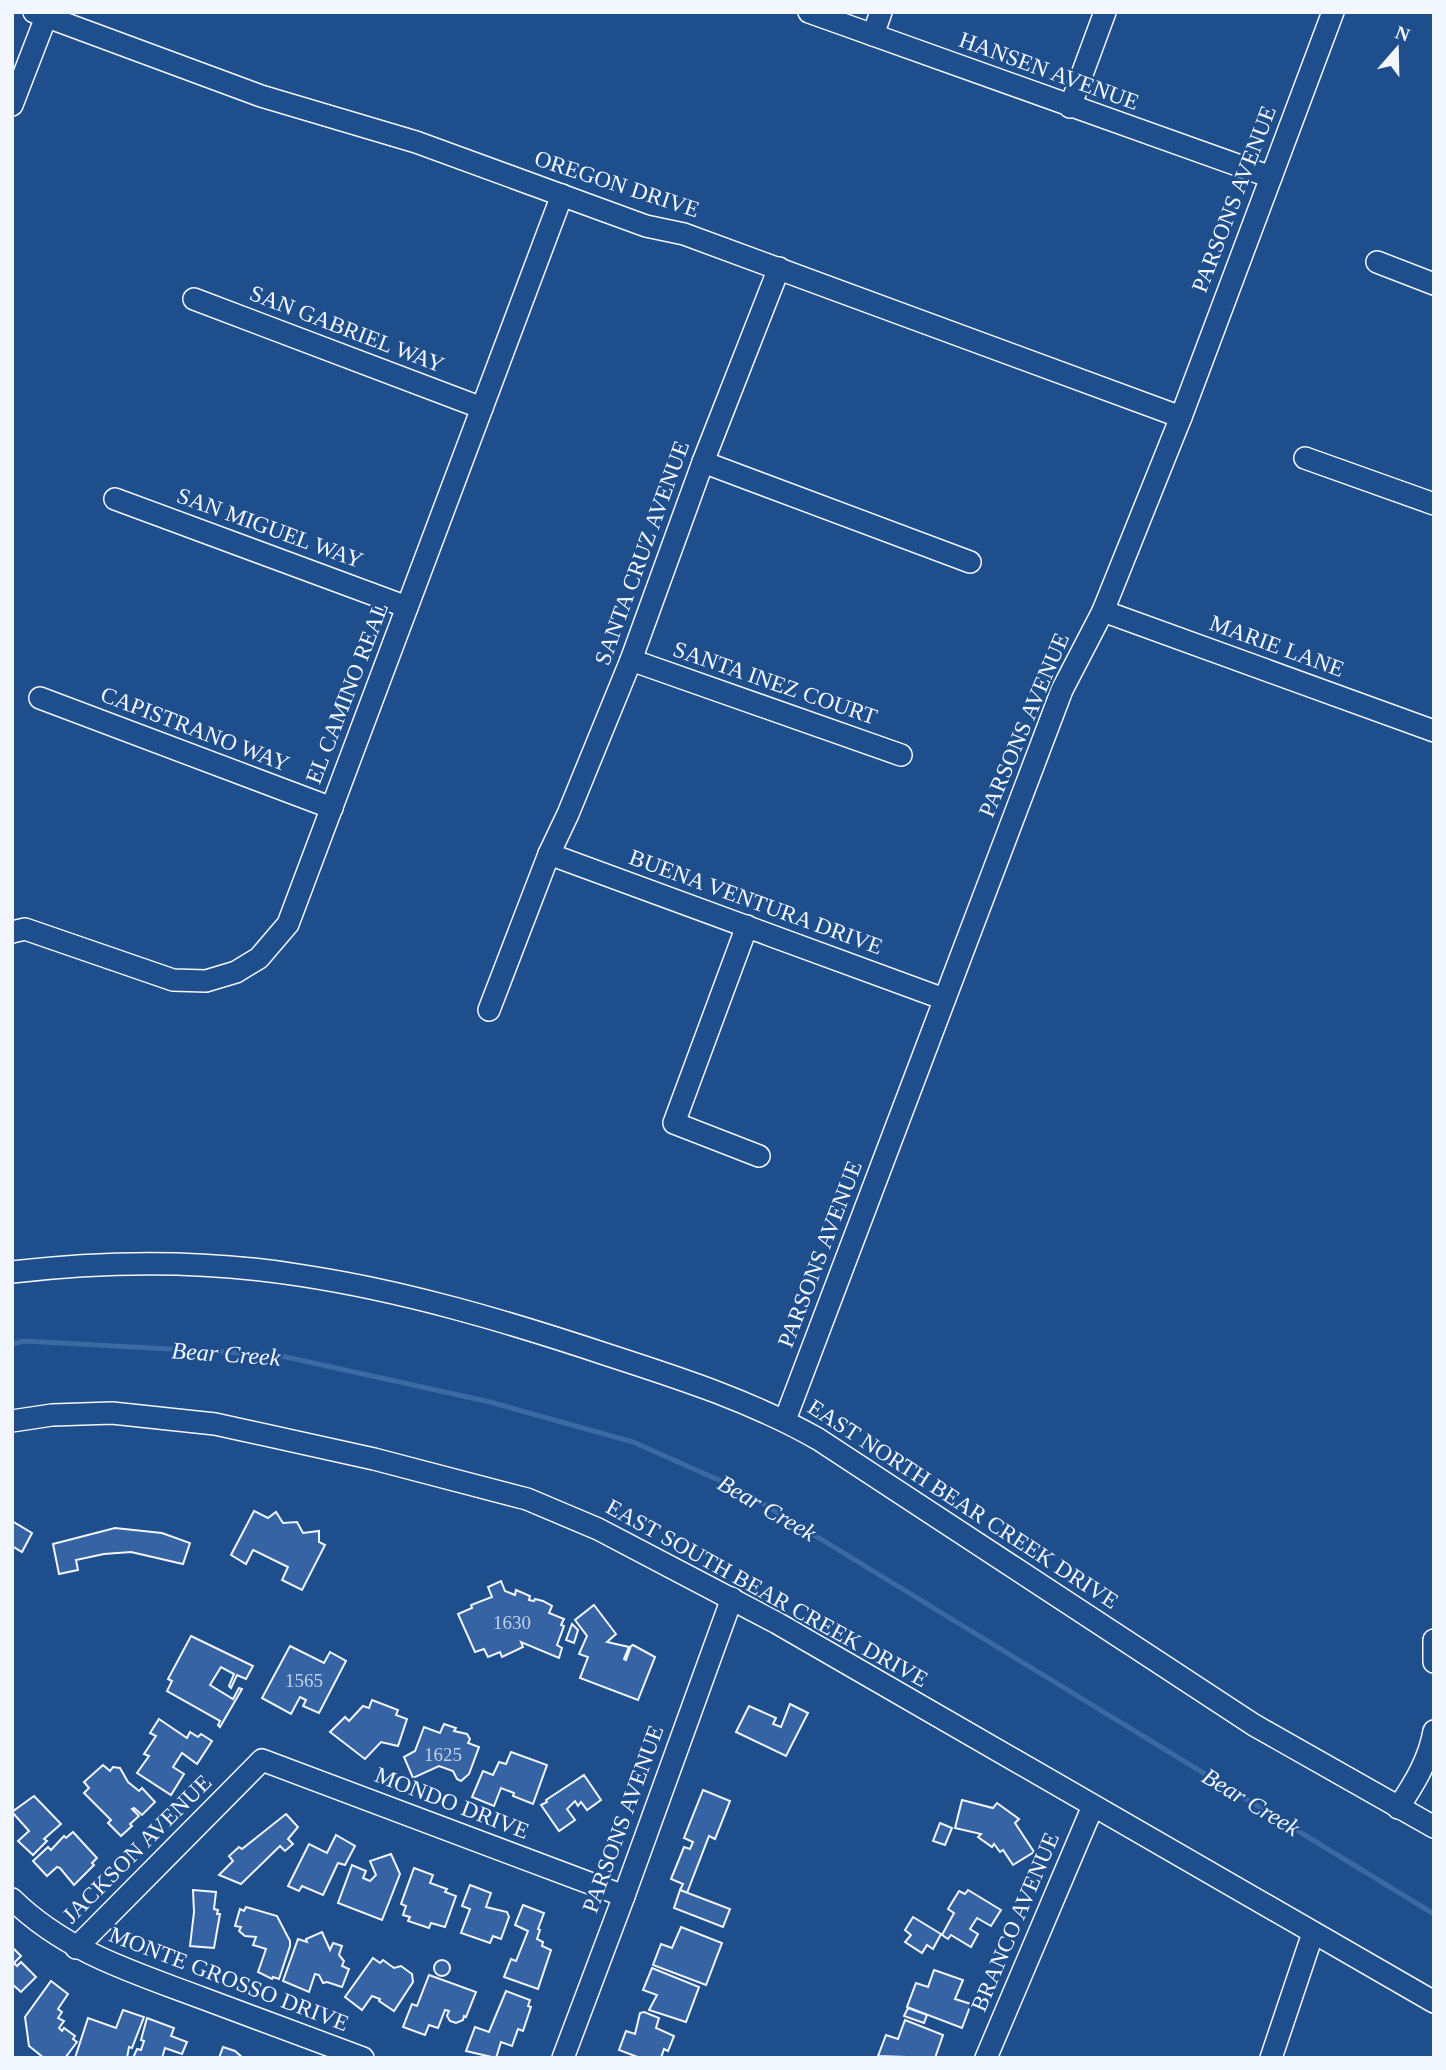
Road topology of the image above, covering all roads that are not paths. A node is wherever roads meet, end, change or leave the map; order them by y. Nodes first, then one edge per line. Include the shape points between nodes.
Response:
1 (809, 12) edge
2 (881, 12) edge
3 (1105, 12) edge
4 (1333, 12) edge
5 (40, 14) edge
6 (873, 35) junction
7 (12, 105) edge
8 (1070, 107) junction
9 (1271, 177) junction
10 (562, 195) junction
11 (1377, 262) dead end
12 (779, 268) junction
13 (1434, 284) edge
14 (194, 299) dead end
15 (482, 408) junction
16 (1181, 416) junction
17 (1305, 458) dead end
18 (703, 463) junction
19 (115, 499) dead end
20 (1434, 504) edge
21 (970, 562) dead end
22 (407, 607) junction
23 (1103, 611) junction
24 (631, 660) junction
25 (40, 698) dead end
26 (1434, 731) edge
27 (901, 755) dead end
28 (332, 808) junction
29 (549, 854) junction
30 (747, 926) junction
31 (12, 932) edge
32 (944, 999) junction
33 (489, 1010) dead end
34 (758, 1156) dead end
35 (12, 1272) edge
36 (785, 1420) junction
37 (12, 1421) edge
38 (732, 1598) junction
39 (1434, 1640) edge
40 (1434, 1662) edge
41 (1434, 1731) edge
42 (262, 1760) joint
43 (1093, 1806) junction
44 (1398, 1808) junction
45 (1434, 1826) edge
46 (624, 1896) junction
47 (12, 1899) edge
48 (1313, 1933) junction
49 (76, 1948) junction
50 (1434, 2002) edge
51 (363, 2058) edge
52 (563, 2058) edge
53 (986, 2058) edge
54 (1271, 2058) edge

1 - 6 street, HANSEN AVENUE
2 - 6 street
3 - 8 street
4 - 9 street, PARSONS AVENUE
5 - 7 street
5 - 10 street, OREGON DRIVE via 261,96 416,142
6 - 8 street, HANSEN AVENUE
8 - 9 street, HANSEN AVENUE
9 - 16 street, PARSONS AVENUE
10 - 12 street, OREGON DRIVE
10 - 15 street, EL CAMINO REAL
11 - 13 street
12 - 16 street, OREGON DRIVE
12 - 18 street, SANTA CRUZ AVENUE
14 - 15 street, SAN GABRIEL WAY
15 - 22 street, EL CAMINO REAL
16 - 23 street, PARSONS AVENUE
17 - 20 street
18 - 21 street
18 - 24 street, SANTA CRUZ AVENUE
19 - 22 street, SAN MIGUEL WAY
22 - 28 street, EL CAMINO REAL
23 - 26 street, MARIE LANE
23 - 32 street, PARSONS AVENUE via 1062,690
24 - 27 street, SANTA INEZ COURT
24 - 29 street, SANTA CRUZ AVENUE
25 - 28 street, CAPISTRANO WAY
28 - 31 street, EL CAMINO REAL via 288,924 259,958 236,972 205,981 173,980 25,929
29 - 30 street, BUENA VENTURA DRIVE
29 - 33 street, SANTA CRUZ AVENUE
30 - 32 street, BUENA VENTURA DRIVE
30 - 34 street via 674,1123
32 - 36 street, PARSONS AVENUE
35 - 36 street, EAST NORTH BEAR CREEK DRIVE via 74,1265 198,1265 370,1288 577,1344
36 - 44 street, EAST NORTH BEAR CREEK DRIVE via 1254,1725
37 - 38 street, EAST SOUTH BEAR CREEK DRIVE via 113,1413 215,1424 374,1459 527,1499 598,1529
38 - 43 street, EAST SOUTH BEAR CREEK DRIVE
38 - 46 street, PARSONS AVENUE
39 - 40 street
41 - 44 street via 1427,1759
42 - 46 street, MONDO DRIVE
42 - 49 street, JACKSON AVENUE
43 - 48 street, EAST SOUTH BEAR CREEK DRIVE
43 - 53 street, BRANCO AVENUE
44 - 45 street, EAST NORTH BEAR CREEK DRIVE
46 - 52 street, PARSONS AVENUE
47 - 49 street, JACKSON AVENUE via 33,1920
48 - 50 street, EAST SOUTH BEAR CREEK DRIVE
48 - 54 street
49 - 51 street, MONTE GROSSO DRIVE

